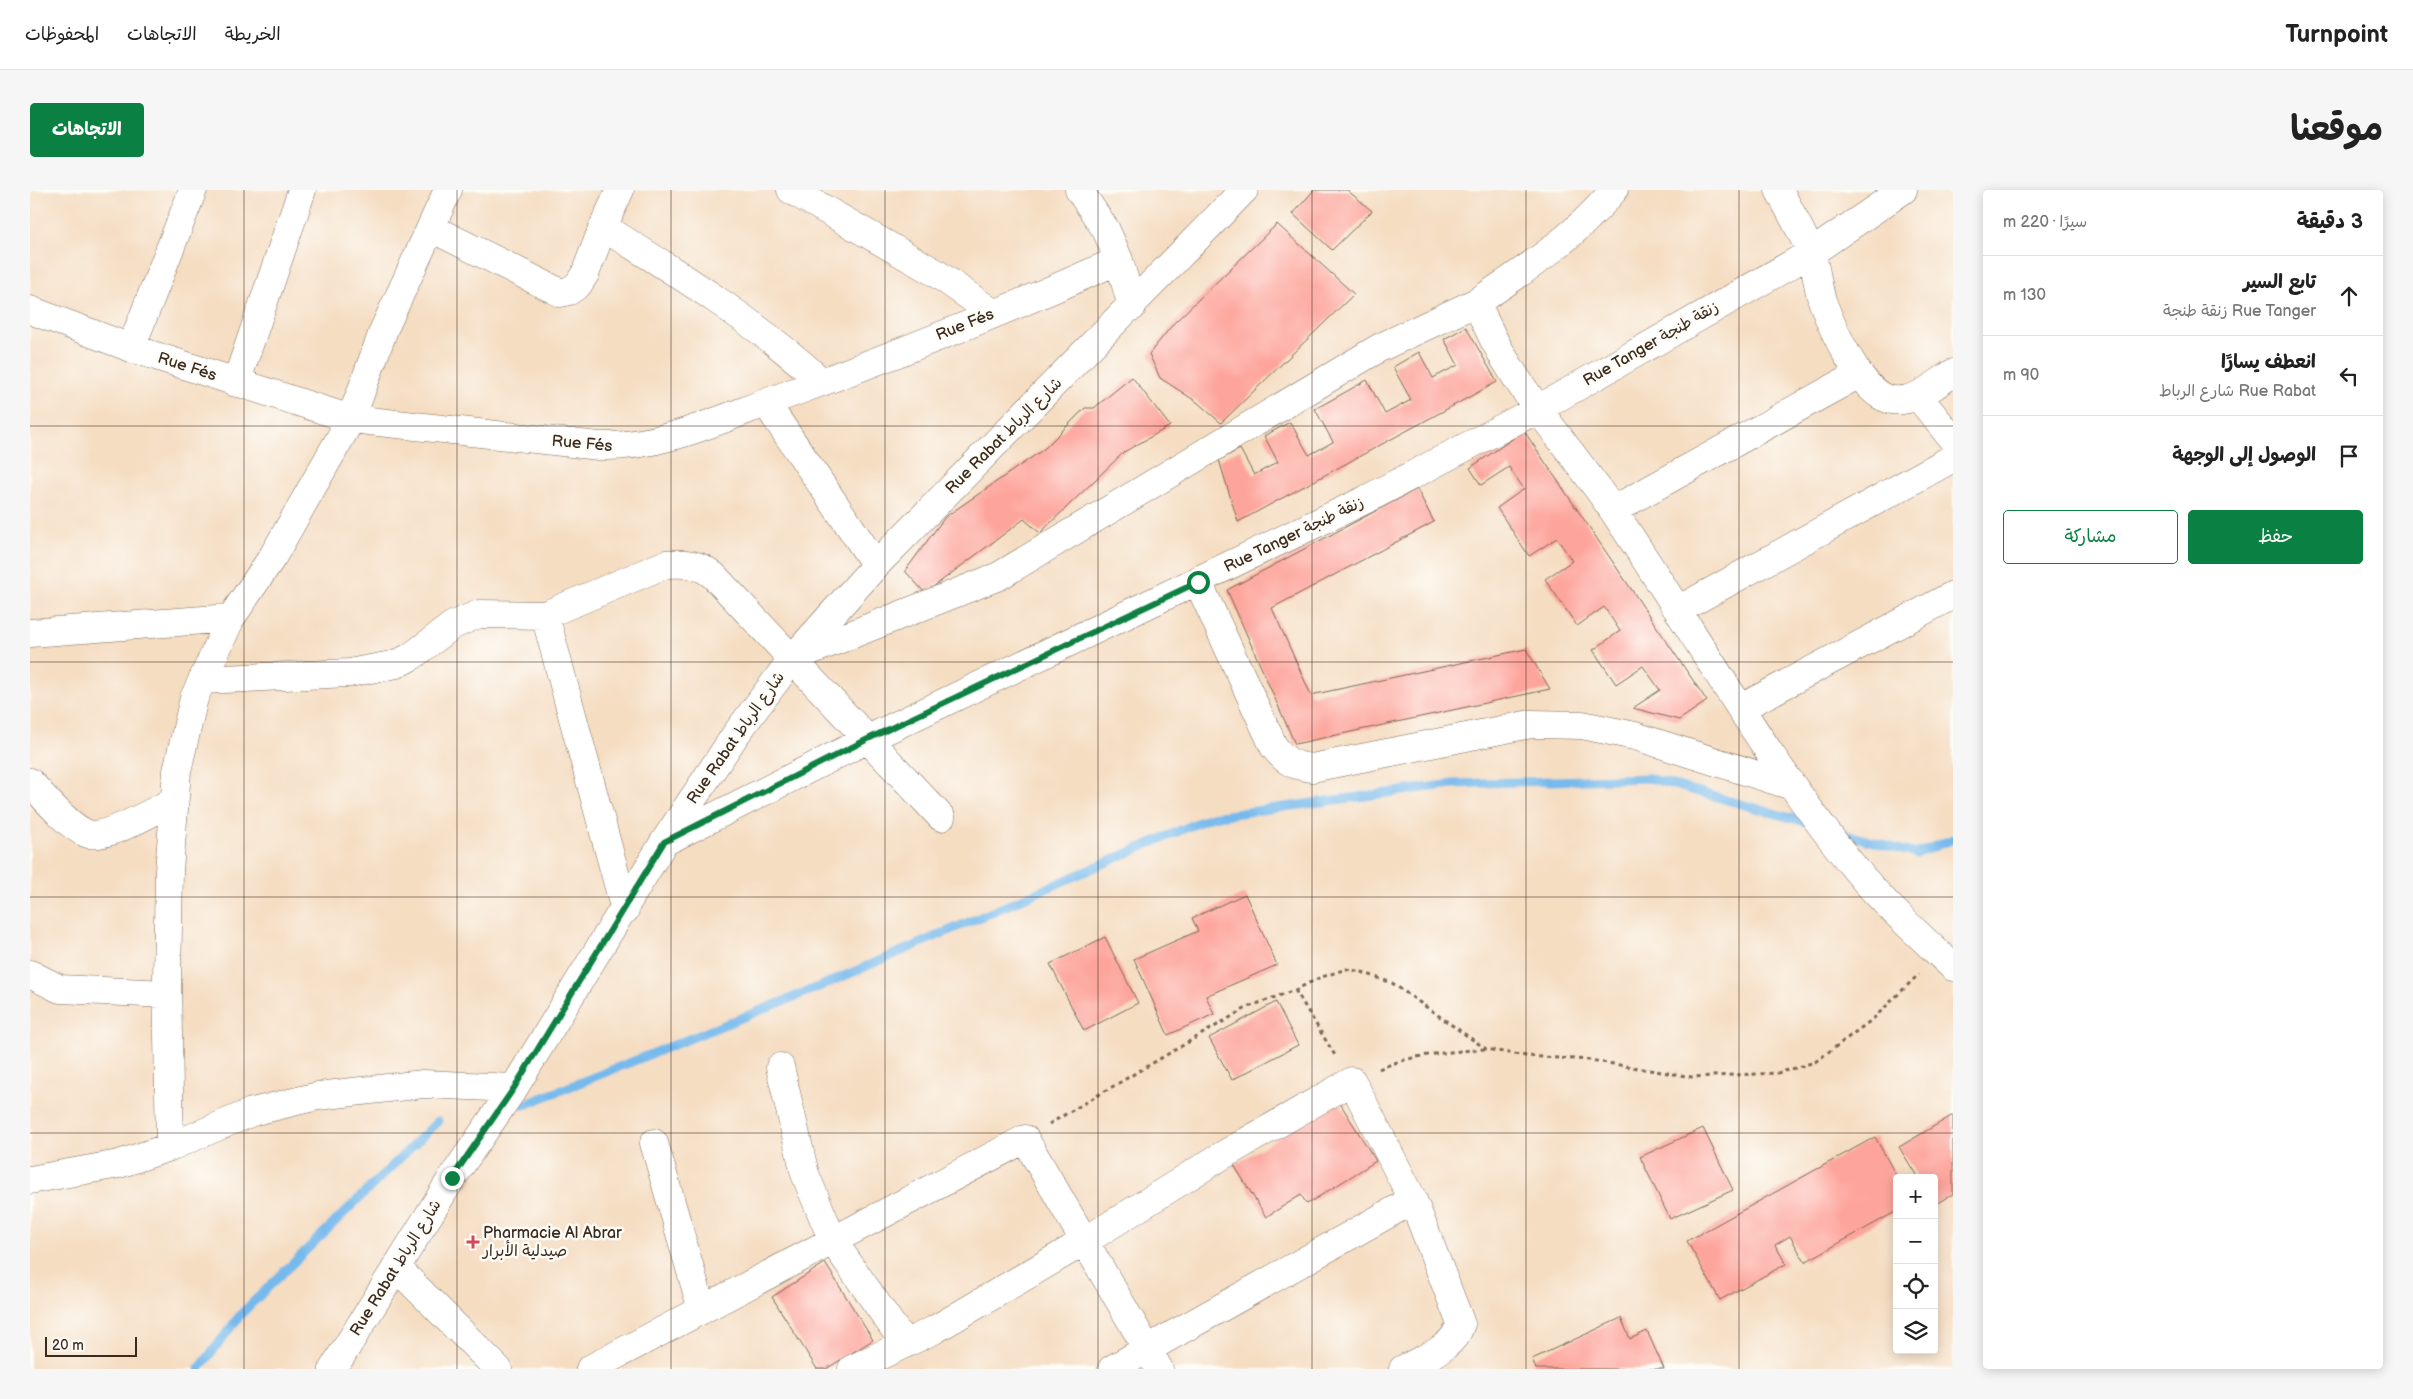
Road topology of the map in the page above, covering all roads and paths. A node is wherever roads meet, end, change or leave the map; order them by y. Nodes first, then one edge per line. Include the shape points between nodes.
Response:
1 (193, 190) edge
2 (302, 190) edge
3 (448, 190) edge
4 (620, 190) edge
5 (791, 190) edge
6 (1079, 190) edge
7 (1614, 190) edge
8 (1778, 190) edge
9 (1903, 190) edge
10 (1234, 193) edge
11 (603, 227) junction
12 (431, 228) junction
13 (1811, 253) junction
14 (1119, 260) junction
15 (1477, 302) junction
16 (1132, 307) junction
17 (30, 310) edge
18 (994, 313) junction
19 (131, 348) junction
20 (1953, 373) edge
21 (1859, 374) junction
22 (822, 382) junction
23 (236, 383) junction
24 (1918, 396) junction
25 (766, 403) junction
26 (1538, 409) junction
27 (351, 420) junction
28 (1953, 440) edge
29 (1953, 458) edge
30 (1613, 510) junction
31 (876, 565) junction
32 (1198, 582) junction
33 (1953, 595) edge
34 (1678, 610) junction
35 (545, 615) junction
36 (231, 618) junction
37 (30, 633) edge
38 (793, 658) junction
39 (202, 680) junction
40 (1741, 708) junction
41 (868, 739) junction
42 (30, 782) edge
43 (1796, 792) junction
44 (174, 801) junction
45 (941, 817) dead end
46 (664, 842) junction
47 (625, 910) junction
48 (1946, 960) edge
49 (30, 974) edge
50 (1295, 990) junction
51 (167, 994) junction
52 (1486, 1049) junction
53 (780, 1067) dead end
54 (1352, 1081) junction
55 (514, 1088) junction
56 (1025, 1139) junction
57 (654, 1143) dead end
58 (170, 1147) junction
59 (30, 1180) edge
60 (1414, 1200) junction
61 (833, 1241) junction
62 (1085, 1241) junction
63 (396, 1267) junction
64 (702, 1310) junction
65 (905, 1344) junction
66 (1153, 1359) edge
67 (333, 1369) edge
68 (498, 1369) edge
69 (590, 1369) edge
70 (852, 1369) edge
71 (1112, 1369) edge
72 (1403, 1369) edge

1 - 19 street
2 - 23 street
3 - 12 street
4 - 11 street
5 - 18 street via 936,273
6 - 14 street via 1106,230
7 - 15 street via 1574,232
8 - 13 street
9 - 13 street, Rue Tanger زنقة طنجة
10 - 16 street, Rue Rabat شارع الرباط
11 - 12 street via 585,274 578,285 561,293
11 - 22 street via 748,322
12 - 27 street via 384,329
13 - 21 street via 1822,302 1839,341
13 - 26 street, Rue Tanger زنقة طنجة
14 - 16 street
14 - 18 street, Rue Fés
15 - 26 street via 1488,332
15 - 38 street via 1379,348 999,576
16 - 31 street, Rue Rabat شارع الرباط
17 - 19 street, Rue Fés
18 - 22 street, Rue Fés
19 - 23 street, Rue Fés
20 - 24 street
21 - 24 street via 1876,393 1887,399
21 - 30 street
22 - 25 street, Rue Fés
23 - 27 street, Rue Fés
24 - 28 street
25 - 27 street, Rue Fés via 669,437 623,447
25 - 31 street
26 - 30 street
26 - 32 street, Rue Tanger زنقة طنجة via 1367,499
27 - 36 street via 273,556
29 - 34 street
30 - 34 street
31 - 38 street, Rue Rabat شارع الرباط
32 - 41 street, Rue Tanger زنقة طنجة
32 - 43 street via 1274,747 1295,766 1312,768 1531,724 1582,725 1635,736
33 - 40 street
34 - 40 street
35 - 38 street via 666,564 687,563 704,568 714,576
35 - 39 street via 479,614 453,625 412,656 381,668 349,673
35 - 47 street
36 - 37 street
36 - 39 street
38 - 41 street
38 - 46 street, Rue Rabat شارع الرباط via 736,734
39 - 44 street via 194,698 177,771
40 - 43 street
41 - 45 street
41 - 46 street, Rue Tanger زنقة طنجة
42 - 44 street via 76,828 89,834 105,834
43 - 48 street via 1858,872
44 - 51 street
46 - 47 street, Rue Rabat شارع الرباط
47 - 55 street, Rue Rabat شارع الرباط
48 - 52 path via 1816,1062 1778,1074 1692,1076
49 - 51 street via 60,989
50 - 52 path via 1346,969 1362,972 1392,983
50 - 54 path
50 - 56 path via 1248,1007
51 - 58 street
52 - 54 path via 1430,1054 1391,1063
53 - 61 street via 805,1174
54 - 60 street
54 - 62 street via 1218,1158
55 - 58 street via 423,1084 318,1096 252,1112
55 - 63 street, Rue Rabat شارع الرباط
56 - 61 street
56 - 62 street
57 - 64 street
58 - 59 street via 119,1164
60 - 66 street
60 - 72 street via 1461,1324 1458,1335 1450,1342
61 - 64 street
61 - 65 street
62 - 65 street
62 - 66 street
63 - 67 street, Rue Rabat شارع الرباط
63 - 68 street
64 - 69 street
65 - 70 street
66 - 71 street

